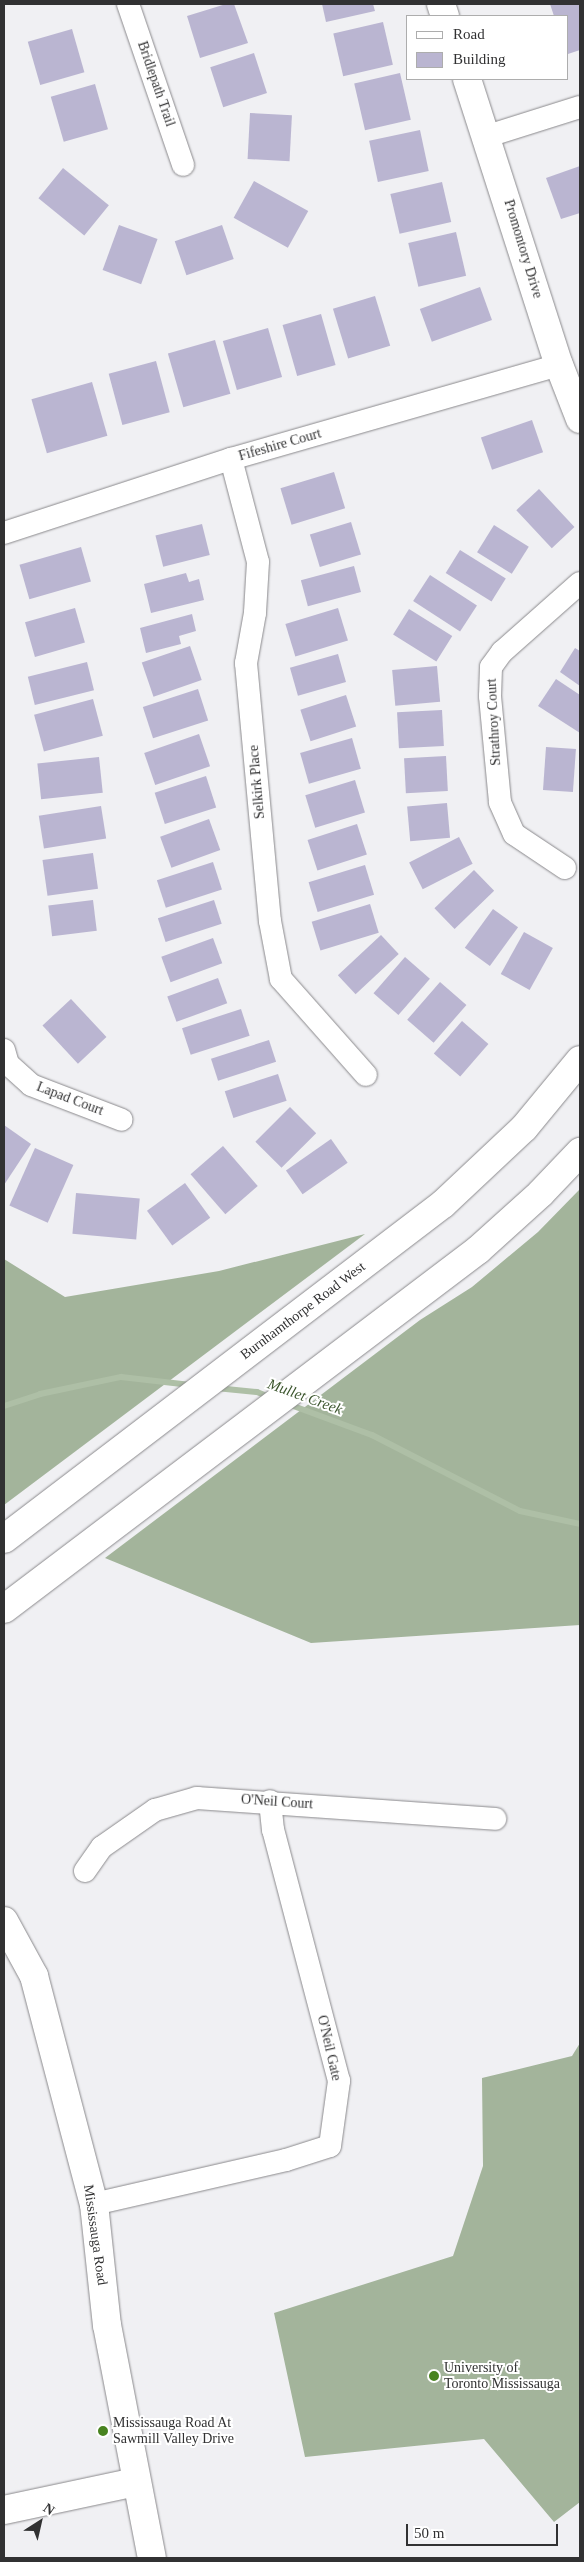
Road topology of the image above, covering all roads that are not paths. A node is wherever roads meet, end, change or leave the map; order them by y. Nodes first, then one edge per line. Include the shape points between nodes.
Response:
1 (128, 4) edge
2 (467, 80) edge
3 (580, 107) edge
4 (488, 136) junction
5 (183, 165) dead end
6 (559, 365) junction
7 (580, 419) edge
8 (231, 459) junction
9 (4, 533) edge
10 (580, 583) edge
11 (565, 868) dead end
12 (4, 1050) edge
13 (580, 1060) edge
14 (366, 1074) dead end
15 (122, 1120) dead end
16 (580, 1152) edge
17 (4, 1539) edge
18 (4, 1609) edge
19 (270, 1801) junction
20 (494, 1819) dead end
21 (85, 1871) dead end
22 (4, 1921) edge
23 (94, 2204) junction
24 (136, 2482) junction
25 (4, 2510) edge
26 (152, 2558) edge

1 - 5 street, Bridlepath Trail
2 - 4 main road, Promontory Drive
3 - 4 street
4 - 6 main road, Promontory Drive
6 - 7 main road, Promontory Drive
6 - 8 street, Fifeshire Court
8 - 9 street, Fifeshire Court
8 - 14 street, Selkirk Place via 258,562 255,613 246,663 270,921 281,979
10 - 11 street, Strathroy Court via 502,652 492,667 490,696 500,802 514,834
12 - 15 street, Lapad Court via 8,1064 31,1084
13 - 17 main road, Burnhamthorpe Road West via 545,1104 489,1163 443,1204
16 - 18 main road via 516,1217 391,1317
19 - 20 street, O'Neil Court
19 - 21 street, O'Neil Court via 197,1798 155,1810 102,1848
19 - 23 street, O'Neil Gate via 273,1830 339,2081 330,2146 286,2160
22 - 23 main road, Mississauga Road via 34,1976
23 - 24 main road, Mississauga Road via 107,2325
24 - 25 main road
24 - 26 main road, Mississauga Road

